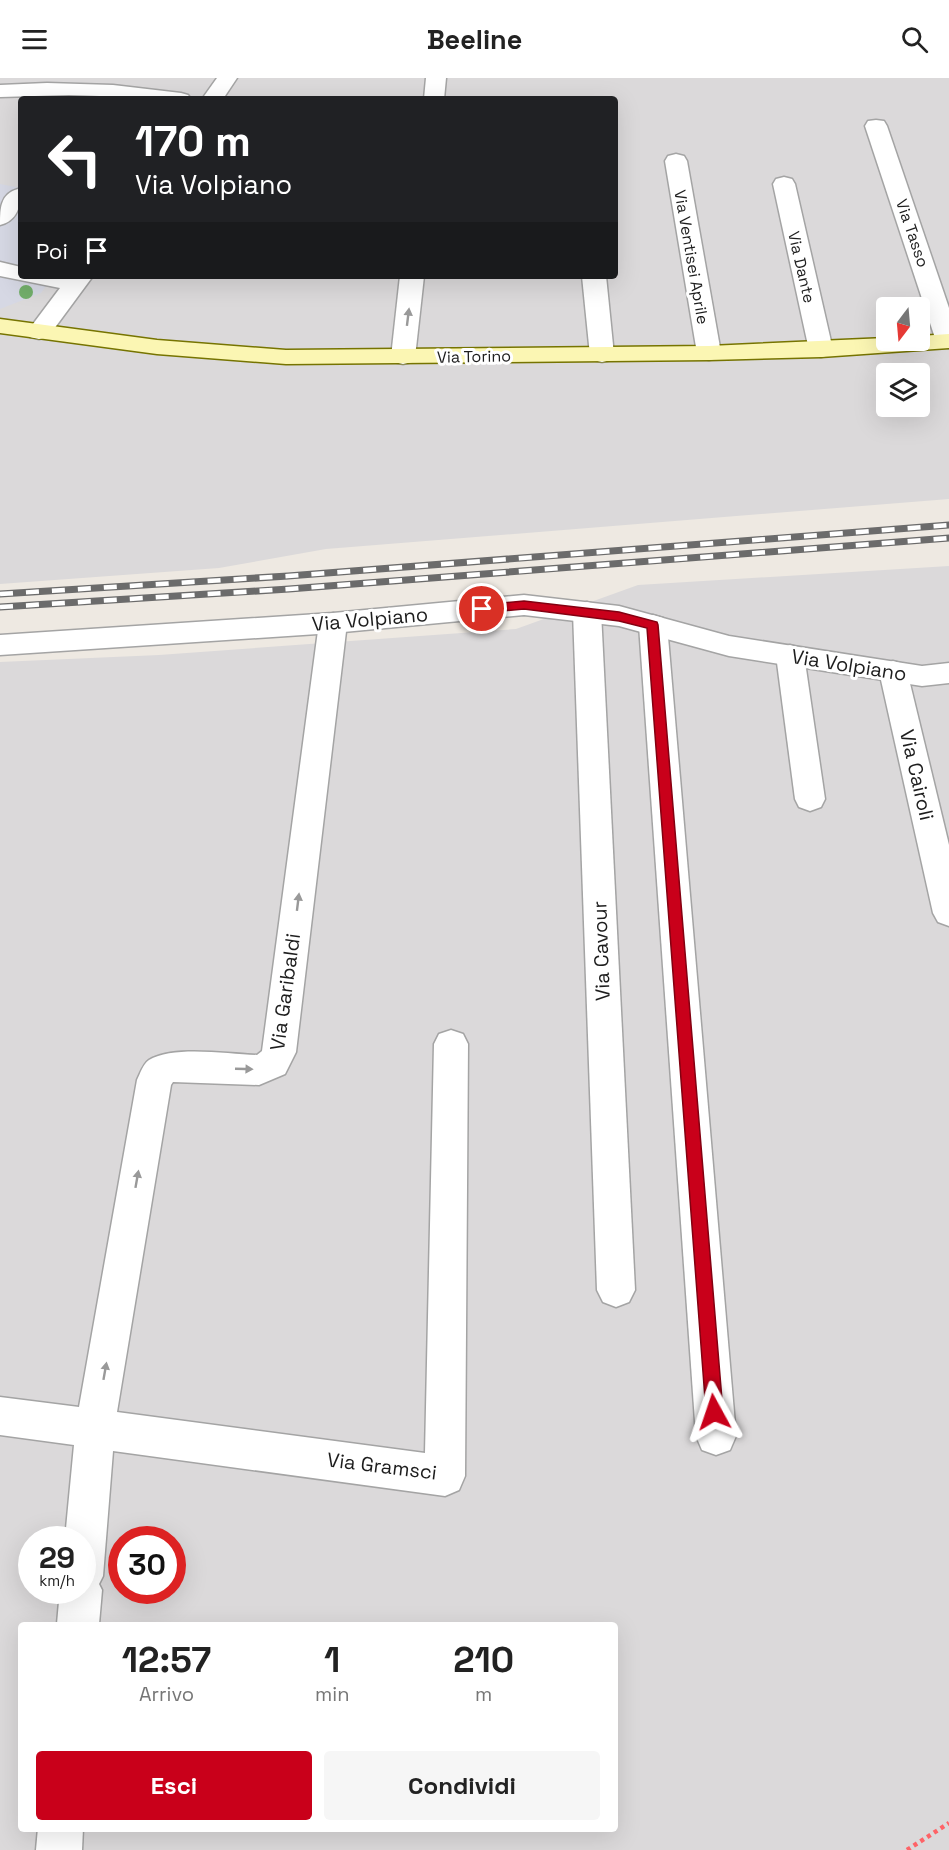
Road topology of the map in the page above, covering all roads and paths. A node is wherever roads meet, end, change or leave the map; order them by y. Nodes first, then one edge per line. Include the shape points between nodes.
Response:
1 (227, 78) edge
2 (436, 78) edge
3 (0, 91) edge
4 (159, 96) edge
5 (214, 96) edge
6 (434, 96) edge
7 (876, 126) dead end
8 (676, 161) dead end
9 (784, 184) dead end
10 (18, 196) edge
11 (0, 218) edge
12 (0, 269) edge
13 (18, 273) edge
14 (412, 279) edge
15 (594, 279) edge
16 (78, 280) edge
17 (0, 326) edge
18 (39, 332) junction
19 (949, 341) edge
20 (821, 350) junction
21 (709, 353) junction
22 (602, 355) junction
23 (403, 357) junction
24 (587, 612) junction
25 (333, 623) junction
26 (652, 625) junction
27 (0, 645) edge
28 (790, 655) junction
29 (893, 671) junction
30 (949, 673) edge
31 (810, 799) dead end
32 (949, 914) edge
33 (451, 1044) dead end
34 (616, 1290) dead end
35 (0, 1416) edge
36 (95, 1429) junction
37 (716, 1436) dead end
38 (86, 1526) edge
39 (80, 1604) edge
40 (78, 1622) edge
41 (949, 1823) edge
42 (61, 1832) edge
43 (59, 1850) edge
44 (907, 1850) edge

1 - 5 street
2 - 6 street
3 - 4 street via 61,87
7 - 19 street, Via Tasso
8 - 21 street, Via Ventisei Aprile
9 - 20 street, Via Dante
10 - 11 street
12 - 13 street
23 -> 14 street
15 - 22 street
16 - 18 street
17 - 18 main road, Via Torino
18 - 23 main road, Via Torino via 157,347 286,357
19 - 20 main road, Via Torino
20 - 21 main road, Via Torino
21 - 22 main road, Via Torino
22 - 23 main road, Via Torino
24 - 25 street, Via Volpiano via 524,605
24 - 26 street, Via Volpiano
24 - 34 street, Via Cavour
25 - 27 street, Via Volpiano
36 -> 25 street, Via Garibaldi via 154,1080 161,1071 172,1067 259,1070 273,1064 279,1052
26 - 28 street, Via Volpiano via 729,646
26 - 37 street
28 - 29 street, Via Volpiano
28 - 31 street
29 - 30 street, Via Volpiano via 922,676
29 - 32 street, Via Cairoli
33 - 36 street, Via Gramsci via 445,1476
35 - 36 street, Via Gramsci
36 - 38 street, Via Garibaldi
39 - 40 street
41 - 44 path
42 - 43 street

